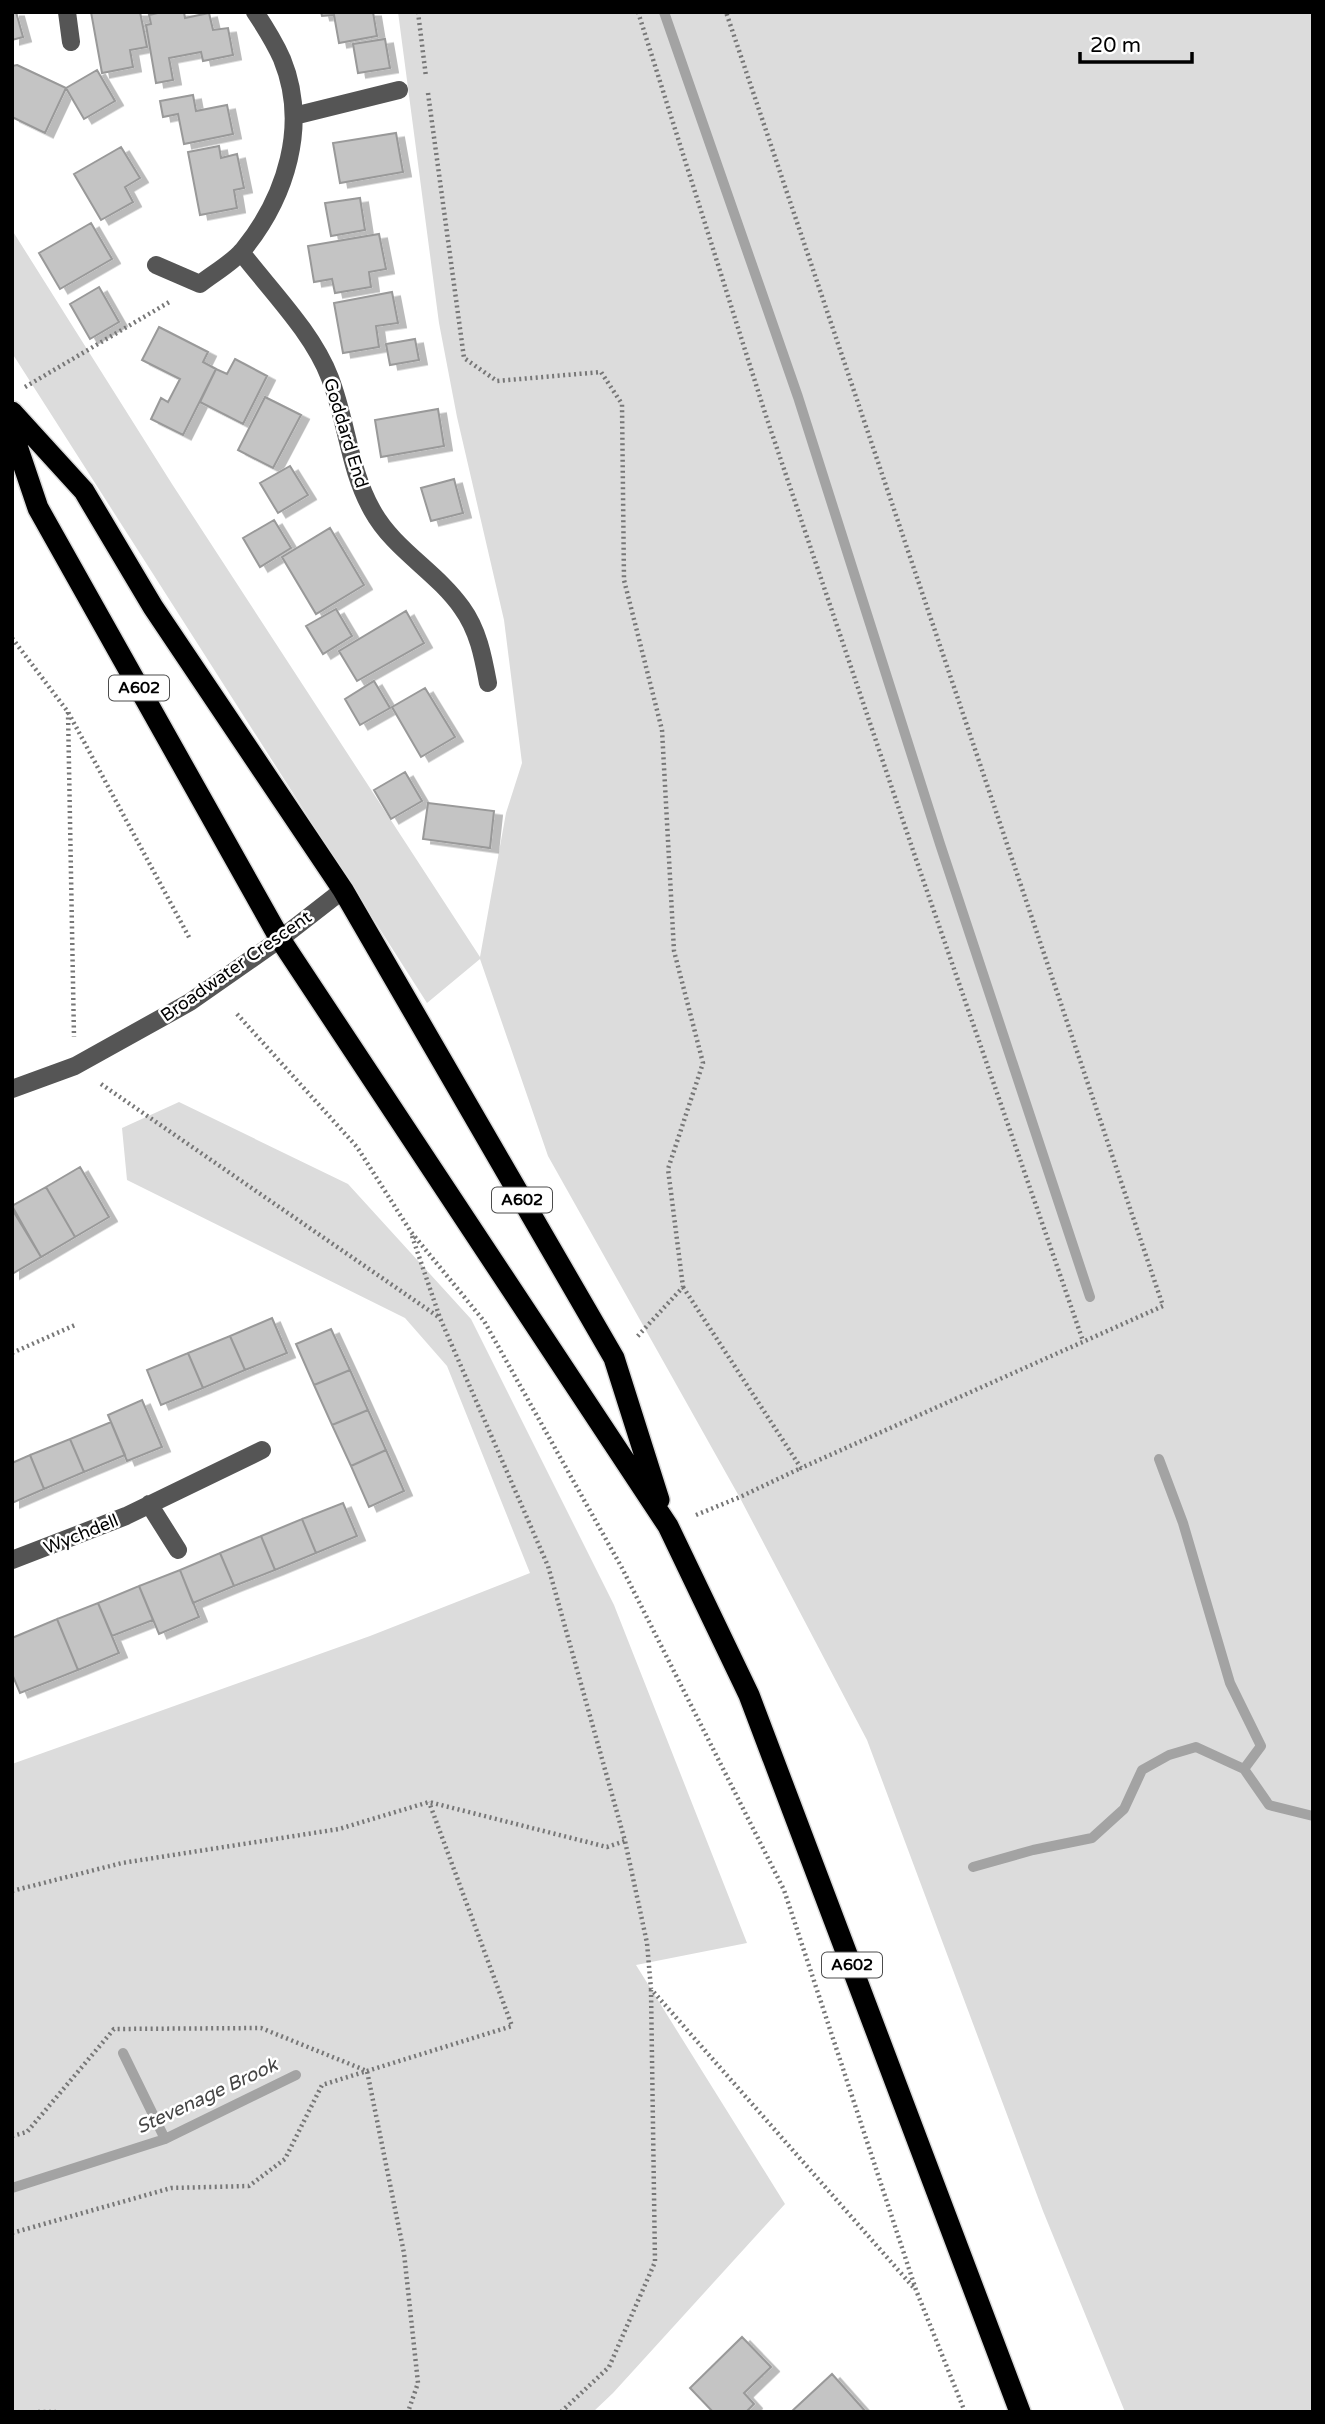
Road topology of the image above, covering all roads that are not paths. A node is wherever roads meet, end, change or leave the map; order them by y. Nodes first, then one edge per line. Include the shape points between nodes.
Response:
1 (67, 12) edge
2 (255, 12) edge
3 (71, 42) dead end
4 (399, 90) dead end
5 (294, 116) junction
6 (241, 252) junction
7 (156, 265) dead end
8 (12, 412) edge
9 (12, 431) edge
10 (488, 683) dead end
11 (343, 890) junction
12 (281, 939) junction
13 (12, 1088) edge
14 (262, 1450) dead end
15 (149, 1504) junction
16 (667, 1526) junction
17 (178, 1550) dead end
18 (12, 1560) edge
19 (1020, 2412) edge

1 - 3 street
2 - 5 street via 282,58
4 - 5 street
5 - 6 street via 280,188
6 - 7 street via 201,284
6 - 10 street, Goddard End via 321,358 367,501 387,535 463,608 482,651
8 - 11 highway, A602 via 84,491 153,607
9 - 12 highway, A602 via 38,508
11 - 12 street, Broadwater Crescent
11 - 16 highway, A602 via 614,1358
12 - 13 street, Broadwater Crescent via 190,1002 75,1066
12 - 16 highway, A602
14 - 15 street, Wychdell
15 - 17 street
15 - 18 street, Wychdell
16 - 19 highway, A602 via 749,1695

